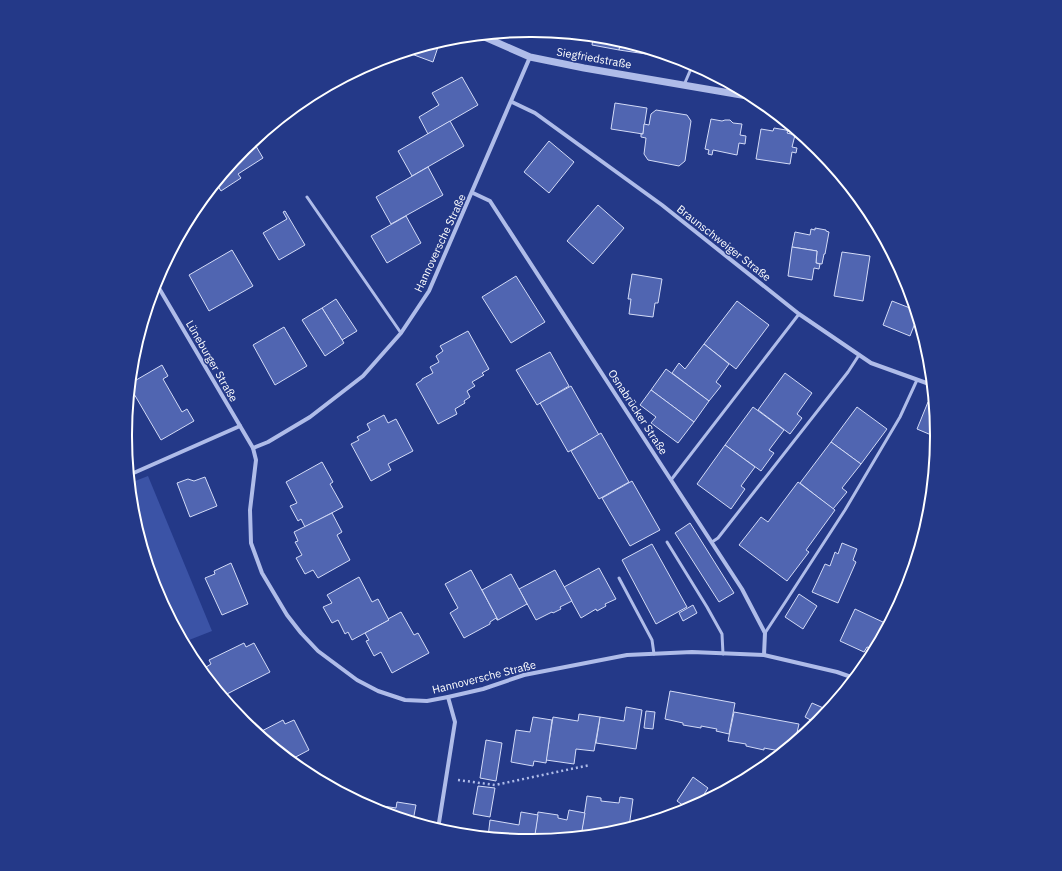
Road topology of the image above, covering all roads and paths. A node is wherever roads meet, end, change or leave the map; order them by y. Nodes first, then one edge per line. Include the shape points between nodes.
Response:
1 (490, 39) edge
2 (530, 57) junction
3 (690, 70) edge
4 (684, 85) junction
5 (736, 94) edge
6 (512, 102) junction
7 (473, 193) junction
8 (307, 197) dead end
9 (160, 290) edge
10 (799, 314) junction
11 (401, 333) junction
12 (859, 355) junction
13 (917, 380) junction
14 (926, 383) edge
15 (240, 426) junction
16 (252, 448) junction
17 (134, 473) edge
18 (670, 480) junction
19 (667, 542) dead end
20 (712, 542) junction
21 (619, 578) dead end
22 (765, 633) junction
23 (654, 654) junction
24 (723, 654) junction
25 (764, 655) junction
26 (848, 676) edge
27 (448, 697) junction
28 (590, 765) dead end
29 (446, 778) junction
30 (439, 823) edge

1 - 2 street, Siegfriedstraße
2 - 4 street, Siegfriedstraße
2 - 6 street, Hannoversche Straße
3 - 4 lane
4 - 5 street, Siegfriedstraße
6 - 7 street, Hannoversche Straße
6 - 10 street, Braunschweiger Straße via 535,113 662,205
7 - 11 street, Hannoversche Straße via 429,291
7 - 18 street, Osnabrücker Straße via 490,201
8 - 11 lane
9 - 15 street, Lüneburger Straße
10 - 12 street, Braunschweiger Straße
10 - 18 lane
11 - 16 street, Hannoversche Straße via 364,376 310,417 268,442
12 - 13 street, Braunschweiger Straße via 871,363
12 - 20 lane via 718,538
13 - 14 street, Braunschweiger Straße
13 - 22 lane via 900,417 845,510
15 - 16 street, Lüneburger Straße
15 - 17 street
16 - 27 street, Hannoversche Straße via 256,460 250,510 251,543 262,573 301,633 318,651 378,691 405,700 427,701
18 - 20 street, Osnabrücker Straße
19 - 24 lane via 722,634
20 - 22 street, Osnabrücker Straße via 742,589
21 - 23 lane via 652,640
22 - 25 street
23 - 24 street, Hannoversche Straße
23 - 27 street, Hannoversche Straße via 626,656 524,675 483,689
24 - 25 street, Hannoversche Straße
25 - 26 street, Hannoversche Straße
27 - 29 street via 455,722
28 - 29 path via 495,785
29 - 30 street

